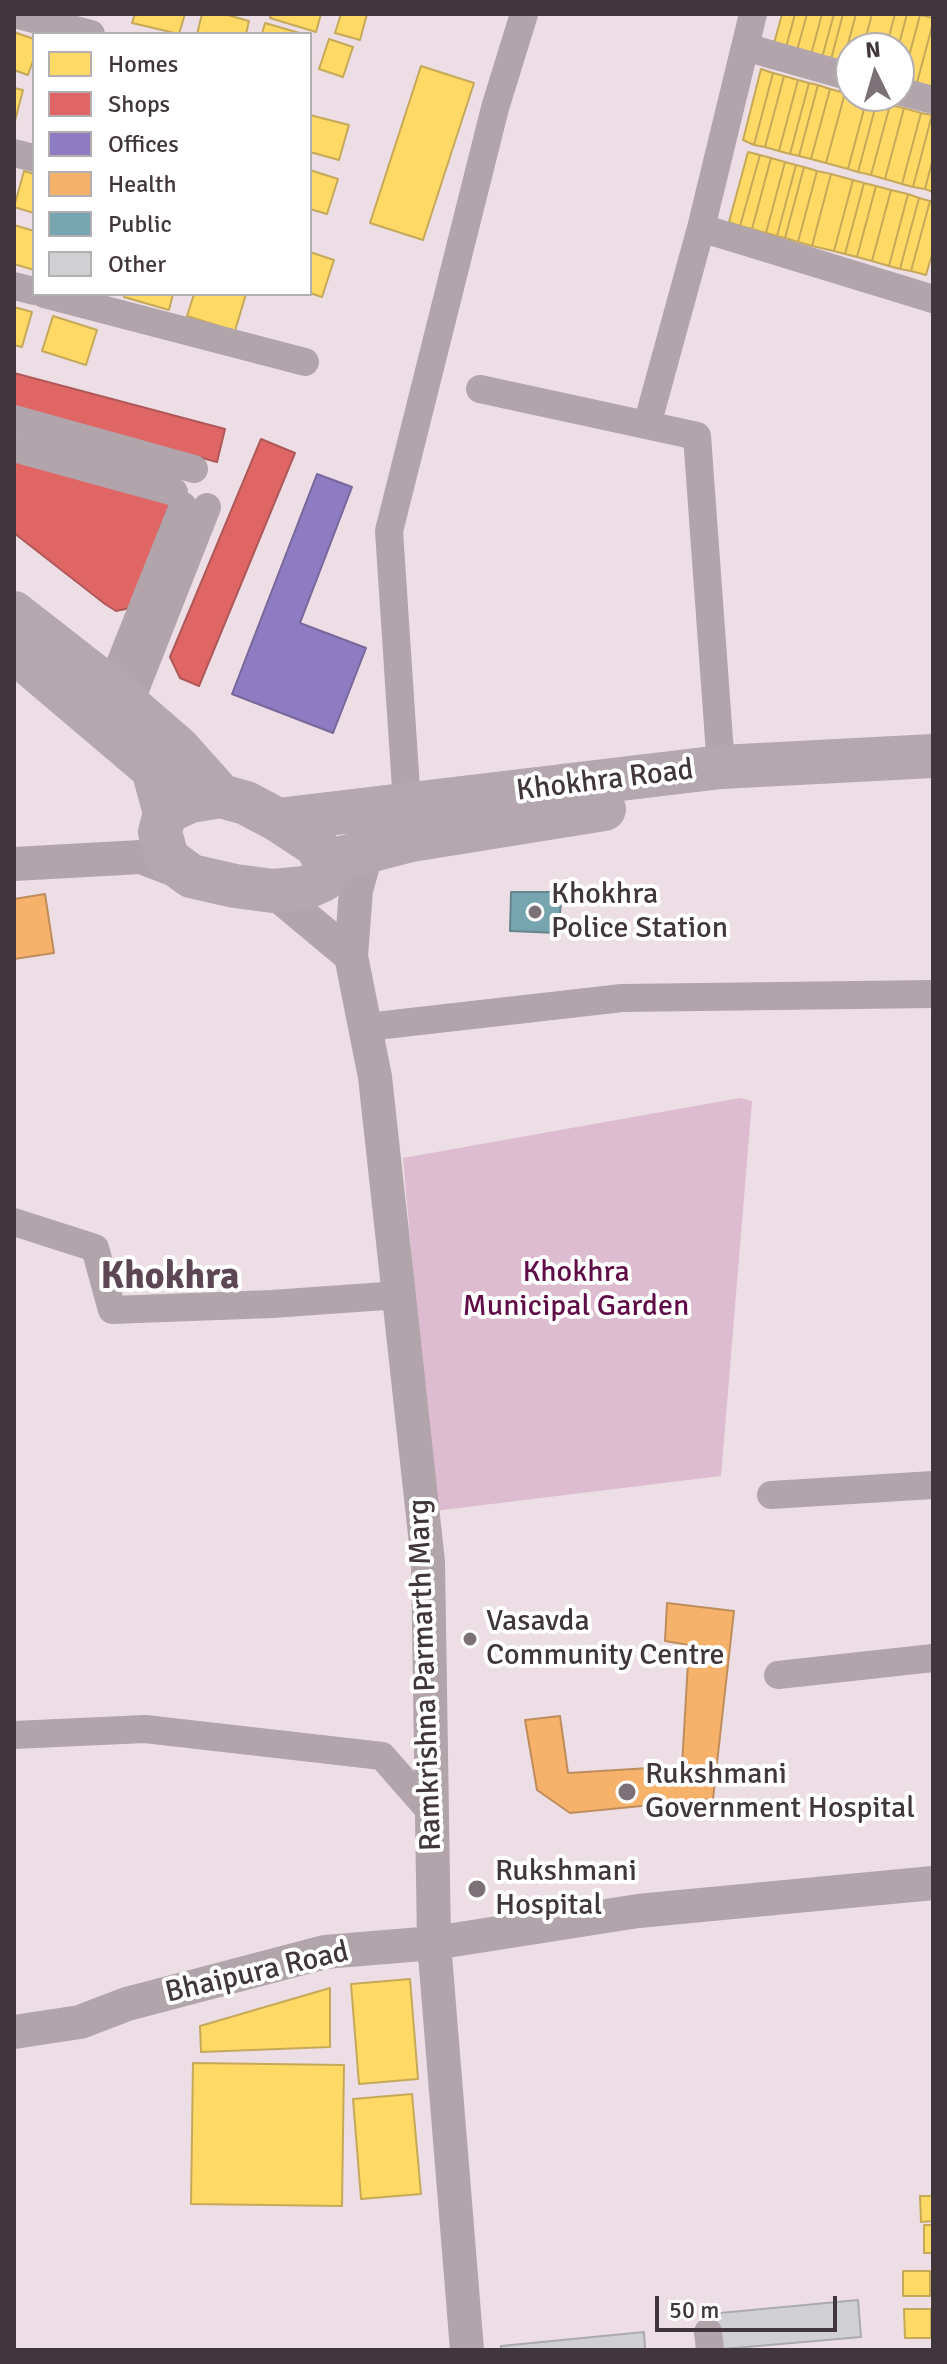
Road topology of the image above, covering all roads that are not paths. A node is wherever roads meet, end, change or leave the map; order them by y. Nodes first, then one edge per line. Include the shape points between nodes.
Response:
1 (14, 14) edge
2 (524, 14) edge
3 (753, 14) edge
4 (83, 32) edge
5 (745, 47) junction
6 (835, 72) edge
7 (701, 228) junction
8 (52, 296) edge
9 (933, 299) edge
10 (305, 362) dead end
11 (480, 389) dead end
12 (14, 419) edge
13 (647, 425) junction
14 (14, 448) edge
15 (188, 501) junction
16 (14, 613) edge
17 (14, 651) edge
18 (119, 697) junction
19 (933, 756) edge
20 (721, 767) junction
21 (933, 779) edge
22 (221, 796) junction
23 (278, 820) junction
24 (408, 822) junction
25 (163, 823) junction
26 (347, 857) junction
27 (53, 860) junction
28 (14, 864) edge
29 (191, 876) junction
30 (273, 891) junction
31 (351, 956) junction
32 (933, 994) edge
33 (367, 1027) junction
34 (14, 1222) edge
35 (399, 1295) junction
36 (933, 1485) edge
37 (771, 1495) dead end
38 (933, 1658) edge
39 (778, 1675) dead end
40 (14, 1735) edge
41 (432, 1813) junction
42 (933, 1883) edge
43 (434, 1943) junction
44 (14, 2032) edge
45 (467, 2350) edge

1 - 4 street
2 - 24 street via 495,108 389,531
3 - 5 street
5 - 6 street
5 - 7 street
7 - 9 street
7 - 13 street
8 - 10 street
11 - 13 street
12 - 15 street via 194,469 180,476
13 - 20 street via 697,436
14 - 15 street
15 - 18 street
16 - 18 main road
17 - 25 main road via 153,769
18 - 22 main road via 178,748
19 - 20 main road, Khokhra Road
20 - 24 main road, Khokhra Road
21 - 24 main road, Khokhra Road via 723,790
22 - 23 main road
22 - 25 main road via 190,801
23 - 24 main road, Khokhra Road
23 - 26 main road via 316,845
24 - 26 main road, Khokhra Road
25 - 27 street
25 - 29 main road via 167,858
26 - 30 main road via 323,880
26 - 31 street, Ramkrishna Parmarth Marg via 356,890
27 - 28 street
27 - 29 street via 141,857
29 - 30 main road
30 - 31 street
31 - 33 street, Ramkrishna Parmarth Marg
32 - 33 street via 622,998
33 - 35 street, Ramkrishna Parmarth Marg
34 - 35 street via 95,1248 112,1310
35 - 41 street, Ramkrishna Parmarth Marg via 428,1562
36 - 37 street
38 - 39 street
40 - 41 street via 145,1729 382,1756
41 - 43 street, Ramkrishna Parmarth Marg
42 - 43 street, Bhaipura Road via 638,1911
43 - 44 street, Bhaipura Road via 325,1952 127,2004 80,2022
43 - 45 street, Ramkrishna Parmarth Marg

